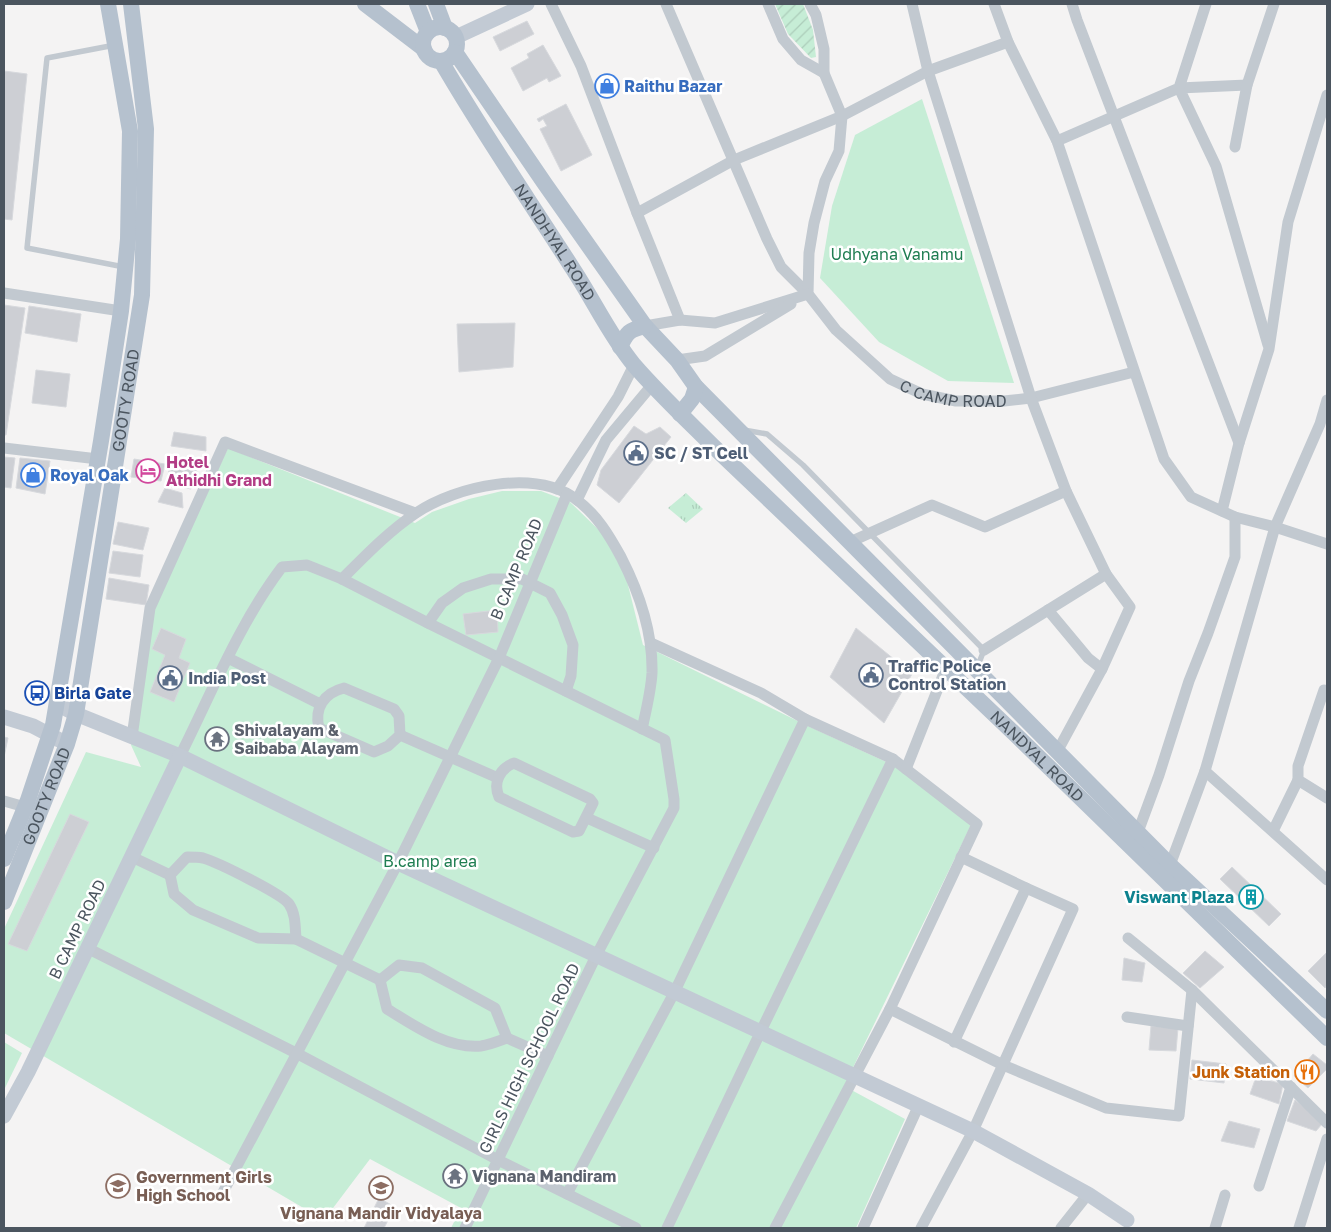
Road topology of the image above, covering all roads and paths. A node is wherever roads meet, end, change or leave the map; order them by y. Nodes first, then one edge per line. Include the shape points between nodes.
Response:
1 (124, 4) edge
2 (131, 4) edge
3 (365, 4) edge
4 (417, 4) edge
5 (436, 4) edge
6 (526, 4) edge
7 (551, 4) edge
8 (666, 4) edge
9 (768, 4) edge
10 (810, 4) edge
11 (912, 4) edge
12 (994, 4) edge
13 (1072, 4) edge
14 (1206, 4) edge
15 (1274, 4) edge
16 (110, 7) edge
17 (428, 32) junction
18 (1008, 42) junction
19 (449, 44) junction
20 (115, 45) junction
21 (424, 49) junction
22 (928, 71) junction
23 (824, 73) junction
24 (1247, 85) junction
25 (1179, 88) junction
26 (1327, 94) edge
27 (842, 116) junction
28 (1114, 116) junction
29 (1057, 141) junction
30 (1235, 147) dead end
31 (734, 160) junction
32 (637, 213) junction
33 (126, 267) junction
34 (4, 293) edge
35 (808, 294) junction
36 (122, 311) junction
37 (680, 320) junction
38 (645, 326) junction
39 (620, 347) junction
40 (1269, 349) junction
41 (678, 360) junction
42 (634, 365) junction
43 (1134, 372) junction
44 (652, 385) junction
45 (696, 388) junction
46 (1032, 398) junction
47 (1327, 400) edge
48 (680, 414) junction
49 (1324, 425) edge
50 (737, 429) junction
51 (1239, 442) junction
52 (4, 448) edge
53 (98, 459) junction
54 (1066, 491) junction
55 (567, 494) junction
56 (1222, 512) junction
57 (415, 513) junction
58 (1235, 517) junction
59 (1275, 527) junction
60 (871, 533) junction
61 (850, 542) junction
62 (1327, 544) edge
63 (1106, 574) junction
64 (342, 578) junction
65 (530, 583) junction
66 (1048, 610) junction
67 (428, 623) junction
68 (651, 643) junction
69 (984, 650) junction
70 (228, 658) junction
71 (499, 658) junction
72 (946, 668) junction
73 (1102, 669) junction
74 (976, 670) junction
75 (1326, 688) edge
76 (566, 691) junction
77 (57, 704) junction
78 (320, 704) junction
79 (76, 714) junction
80 (4, 717) edge
81 (805, 720) junction
82 (642, 729) junction
83 (50, 734) junction
84 (400, 735) junction
85 (132, 737) junction
86 (67, 744) junction
87 (1057, 752) junction
88 (180, 756) junction
89 (449, 757) junction
90 (892, 759) junction
91 (906, 769) junction
92 (1205, 771) junction
93 (498, 778) junction
94 (1298, 780) junction
95 (1327, 798) edge
96 (4, 801) edge
97 (25, 807) junction
98 (587, 818) junction
99 (1273, 831) junction
100 (1138, 832) junction
101 (654, 848) junction
102 (132, 857) junction
103 (961, 857) junction
104 (4, 859) edge
105 (398, 863) junction
106 (1170, 865) junction
107 (170, 875) junction
108 (1327, 880) edge
109 (1026, 888) junction
110 (4, 902) edge
111 (1128, 938) dead end
112 (296, 939) junction
113 (88, 948) junction
114 (596, 956) junction
115 (346, 963) junction
116 (380, 980) junction
117 (1192, 990) junction
118 (674, 993) junction
119 (890, 1009) junction
120 (1327, 1012) edge
121 (1127, 1018) dead end
122 (1188, 1026) junction
123 (760, 1033) junction
124 (507, 1038) junction
125 (1327, 1038) edge
126 (954, 1042) junction
127 (298, 1054) junction
128 (548, 1056) junction
129 (1004, 1065) junction
130 (855, 1077) junction
131 (1291, 1087) junction
132 (918, 1107) junction
133 (4, 1116) edge
134 (1327, 1123) edge
135 (973, 1131) junction
136 (1327, 1139) edge
137 (498, 1160) junction
138 (1259, 1186) dead end
139 (567, 1194) junction
140 (1088, 1194) junction
141 (221, 1196) dead end
142 (1225, 1196) dead end
143 (1126, 1224) edge
144 (465, 1228) edge
145 (636, 1228) edge
146 (668, 1228) edge
147 (775, 1228) edge
148 (863, 1228) edge
149 (921, 1228) edge
150 (1061, 1228) edge
151 (1215, 1228) edge
152 (1299, 1228) edge

1 - 16 main road
2 - 79 main road, GOOTY ROAD via 146,128 142,295
3 - 21 main road
4 - 17 main road
5 - 19 main road
6 - 19 street
7 - 32 street via 581,66
8 - 31 street, C CAMP ROAD
9 - 23 street via 783,39 801,60
10 - 23 street via 824,49
11 - 22 street
12 - 18 street
13 - 28 street
14 - 25 street
15 - 24 street
16 - 20 main road, GOOTY ROAD
17 - 19 main road via 436,28
17 - 21 main road
18 - 22 street
18 - 29 street
19 - 21 main road via 432,59
19 - 38 main road, NANDYAL ROAD
19 - 39 main road, NANDHYAL ROAD via 473,116
20 - 33 main road, GOOTY ROAD via 130,131
20 - 33 lane via 47,58 27,248
22 - 27 street
22 - 46 street
23 - 27 street
24 - 25 street
24 - 30 street
25 - 28 street
25 - 40 street via 1216,166
26 - 40 street via 1288,222
27 - 31 street
27 - 35 street via 839,151 825,181 814,223
28 - 29 street
28 - 51 street
29 - 43 street
31 - 32 street
31 - 35 street, C CAMP ROAD via 781,267
32 - 37 street
33 - 36 main road, GOOTY ROAD
34 - 36 street
35 - 37 street via 715,323
35 - 41 street via 705,356
35 - 46 street, C CAMP ROAD via 836,330 890,379 922,394 956,401
36 - 53 main road, GOOTY ROAD
37 - 38 street
38 - 39 main road via 632,329
38 - 41 main road, NANDYAL ROAD
39 - 42 main road, NANDHYAL ROAD
40 - 51 street
41 - 45 main road, NANDYAL ROAD
42 - 44 main road, NANDHYAL ROAD
42 - 55 street, B CAMP ROAD
43 - 46 street, C CAMP ROAD
43 - 56 street via 1164,459 1190,497
44 - 48 main road, NANDHYAL ROAD
44 - 55 street
45 - 48 main road via 692,400
45 - 50 main road, NANDYAL ROAD
46 - 54 street
47 - 49 street
48 - 72 main road, NANDYAL ROAD
49 - 59 street
50 - 60 lane via 767,434
50 - 61 main road, NANDYAL ROAD
51 - 56 street
52 - 53 street
53 - 77 main road, GOOTY ROAD
54 - 60 street via 985,527 932,505
54 - 63 street
55 - 57 street via 534,484 504,483 450,496
55 - 65 street, B CAMP ROAD
55 - 68 street via 605,528 640,602
56 - 58 street
57 - 64 street
57 - 85 street via 225,442 150,608
58 - 59 street
58 - 100 street via 1235,557
59 - 62 street
59 - 92 street
60 - 61 street
60 - 69 lane
61 - 74 main road, NANDYAL ROAD
63 - 66 street
63 - 73 street via 1130,608
64 - 67 street
64 - 70 street via 307,566 282,567 267,587
65 - 67 street via 522,579 491,579 463,588 442,602
65 - 71 street, B CAMP ROAD
65 - 76 street via 550,593 573,644 571,676
66 - 69 street
66 - 73 street via 1088,658
67 - 71 street
68 - 81 street via 761,693
68 - 82 street via 652,674
69 - 74 lane
70 - 78 street
70 - 88 street
71 - 76 street
71 - 89 street, B CAMP ROAD
72 - 91 street
72 - 125 main road, NANDYAL ROAD
73 - 87 street
74 - 87 main road, NANDYAL ROAD
75 - 94 street via 1298,766
76 - 82 street
77 - 79 street
77 - 83 main road, GOOTY ROAD
78 - 84 street via 335,690 344,688 394,709 399,716
78 - 84 street via 319,728 374,752 388,746
79 - 85 street
79 - 86 main road, GOOTY ROAD
80 - 83 street
81 - 90 street
81 - 118 street
82 - 101 street, GIRLS HIGH SCHOOL ROAD via 665,740 674,798 674,808
83 - 86 street
83 - 97 main road, GOOTY ROAD
84 - 89 street
85 - 88 street
86 - 110 main road, GOOTY ROAD
87 - 100 main road, NANDYAL ROAD
88 - 102 street, B CAMP ROAD
88 - 105 street
89 - 93 street
89 - 105 street, B CAMP ROAD
90 - 91 street
90 - 123 street
91 - 103 street via 976,824
92 - 99 street
92 - 106 street
93 - 98 street via 495,788 498,798 573,832 579,831
93 - 98 street via 505,766 514,763 590,798 593,804
94 - 95 street
94 - 99 street
96 - 97 street
97 - 104 main road, GOOTY ROAD
98 - 101 street
99 - 108 street
100 - 106 main road, NANDYAL ROAD
101 - 114 street, GIRLS HIGH SCHOOL ROAD
102 - 107 street
102 - 113 street, B CAMP ROAD
103 - 109 street
103 - 119 street
105 - 114 street
105 - 115 street, B CAMP ROAD
106 - 120 main road, NANDYAL ROAD
107 - 112 street via 174,894 193,910 258,938
107 - 112 street via 187,857 202,858 278,895 289,904 294,915
109 - 126 street
109 - 129 street via 1073,909
111 - 117 street
112 - 115 street
113 - 127 street
113 - 133 street, B CAMP ROAD
114 - 118 street
114 - 128 street, GIRLS HIGH SCHOOL ROAD
115 - 116 street
115 - 127 street, B CAMP ROAD
116 - 124 street via 387,1009 455,1045 482,1046
116 - 124 street via 399,965 422,968 495,1008
117 - 122 street
117 - 131 street
118 - 123 street
118 - 139 street
119 - 126 street
119 - 130 street
121 - 122 street
122 - 129 street via 1178,1116 1106,1108
123 - 130 street
123 - 146 street
124 - 128 street
126 - 129 street
127 - 137 street
127 - 141 street, B CAMP ROAD
128 - 137 street, GIRLS HIGH SCHOOL ROAD
129 - 135 street
130 - 132 street
130 - 147 street
131 - 134 street
131 - 138 street
132 - 135 street
132 - 148 street
135 - 140 street
135 - 149 street
136 - 152 street
137 - 139 street
137 - 144 street, GIRLS HIGH SCHOOL ROAD
139 - 145 street
140 - 143 street
140 - 150 street
142 - 151 street

